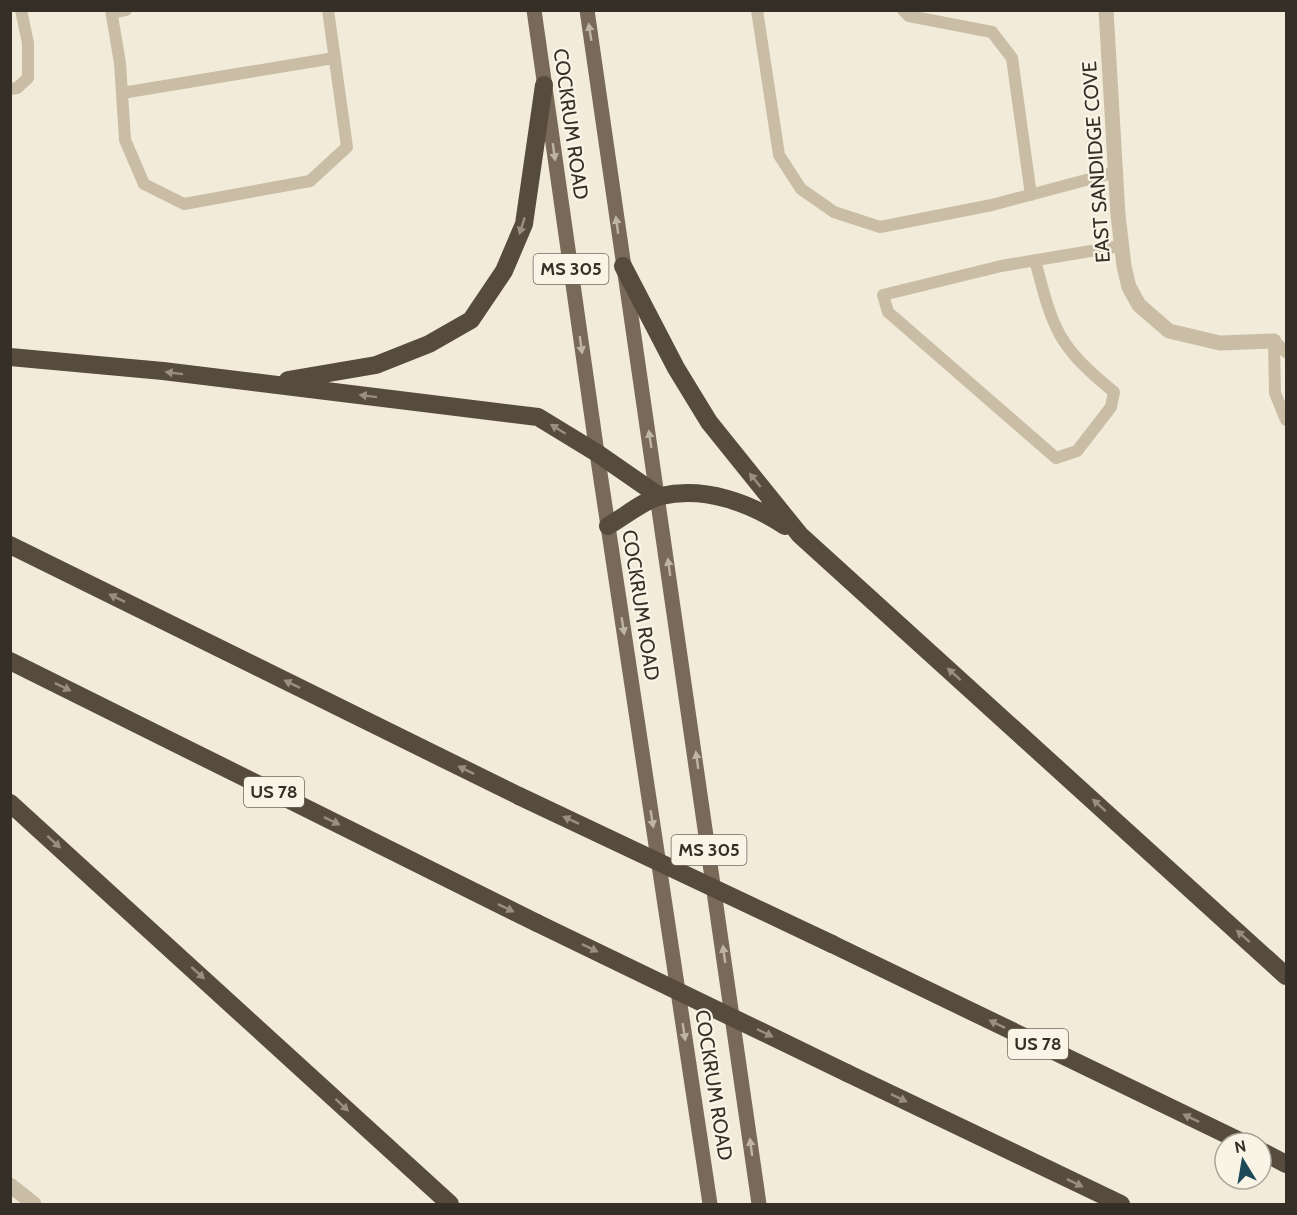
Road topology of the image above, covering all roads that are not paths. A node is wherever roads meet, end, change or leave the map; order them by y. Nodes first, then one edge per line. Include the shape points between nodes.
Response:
1 (126, 10) edge
2 (328, 10) edge
3 (534, 10) edge
4 (587, 10) edge
5 (757, 10) edge
6 (903, 10) edge
7 (1106, 10) edge
8 (111, 12) edge
9 (18, 18) edge
10 (334, 58) junction
11 (544, 85) junction
12 (10, 89) edge
13 (122, 93) junction
14 (1116, 172) junction
15 (1031, 195) junction
16 (1121, 246) junction
17 (1035, 260) junction
18 (623, 267) junction
19 (1274, 341) junction
20 (1287, 352) edge
21 (10, 357) edge
22 (266, 384) junction
23 (1287, 420) edge
24 (597, 453) junction
25 (659, 496) junction
26 (609, 526) junction
27 (800, 535) junction
28 (10, 545) edge
29 (10, 661) edge
30 (10, 803) edge
31 (1287, 975) edge
32 (1219, 1131) edge
33 (1273, 1157) edge
34 (1287, 1164) edge
35 (10, 1185) edge
36 (34, 1204) edge
37 (450, 1204) edge
38 (710, 1204) edge
39 (759, 1204) edge
40 (1120, 1204) edge

1 - 8 lane
2 - 10 lane
3 - 11 main road, COCKRUM ROAD / MS 305
18 -> 4 main road, COCKRUM ROAD / MS 305
5 - 15 lane via 778,155 801,189 817,201 834,212 880,227
6 - 15 lane via 909,16 992,32 1012,58
7 - 14 street, EAST SANDIDGE COVE
8 - 13 lane
9 - 12 lane via 30,64 28,78
10 - 13 lane
10 - 13 lane via 347,147 310,181 184,204 144,184 125,140
11 -> 22 highway via 524,224 504,271 471,320 429,344 376,365
11 -> 24 main road, COCKRUM ROAD / MS 305
14 - 15 lane
14 - 16 street, EAST SANDIDGE COVE
16 - 17 lane
16 - 19 street, EAST SANDIDGE COVE via 1129,287 1139,305 1159,326 1194,339 1220,343
17 - 17 lane via 883,295 888,312 1056,458 1077,450 1111,407 1114,392 1066,348 1051,320
25 -> 18 main road, COCKRUM ROAD / MS 305
27 -> 18 highway via 709,422
19 - 20 lane
19 - 23 lane via 1275,393
22 -> 21 highway
24 -> 22 highway via 538,417
24 - 25 highway
24 - 26 main road, COCKRUM ROAD / MS 305
25 - 26 highway
25 - 27 highway via 732,499 758,509
39 -> 25 main road, COCKRUM ROAD / MS 305
26 -> 38 main road, COCKRUM ROAD / MS 305
31 -> 27 highway
32 -> 28 highway, US 78, bridge via 519,796
29 -> 40 highway, US 78, bridge via 537,923
30 -> 37 highway
33 - 34 highway
35 - 36 street

